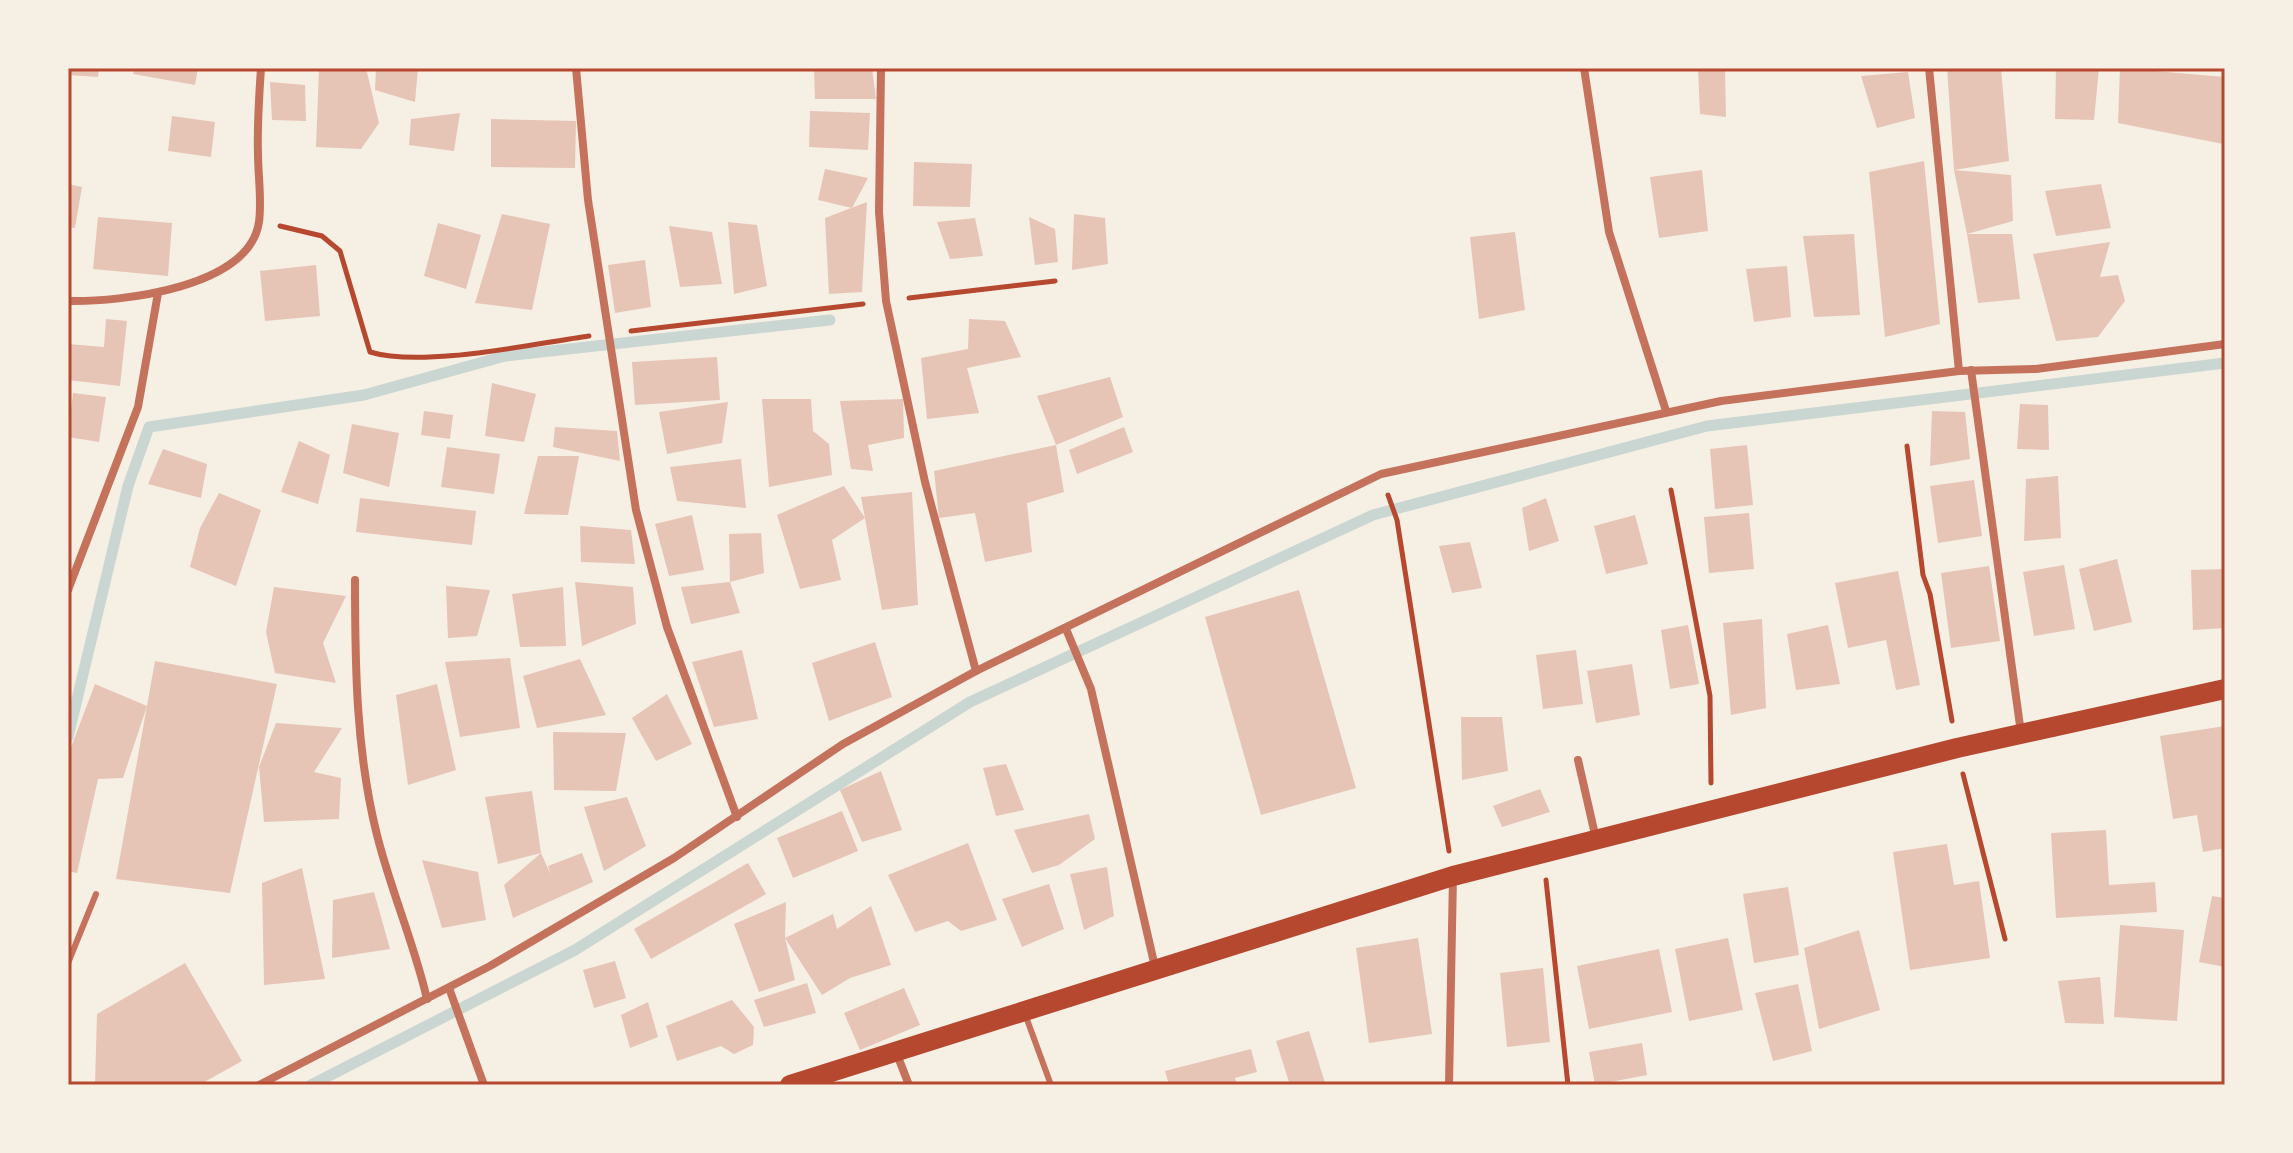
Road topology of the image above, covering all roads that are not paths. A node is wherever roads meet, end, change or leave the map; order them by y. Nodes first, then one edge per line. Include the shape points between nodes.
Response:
1 (261, 68) edge
2 (576, 68) edge
3 (881, 68) edge
4 (1584, 68) edge
5 (1929, 68) edge
6 (158, 293) junction
7 (68, 301) edge
8 (2225, 344) edge
9 (1971, 370) junction
10 (1959, 371) junction
11 (1666, 411) junction
12 (355, 580) dead end
13 (68, 590) edge
14 (1066, 629) junction
15 (976, 671) junction
16 (2225, 689) edge
17 (2021, 734) junction
18 (1578, 760) dead end
19 (737, 817) junction
20 (1597, 840) junction
21 (1453, 876) junction
22 (96, 894) dead end
23 (68, 963) edge
24 (1156, 969) junction
25 (449, 988) junction
26 (427, 999) junction
27 (1024, 1010) junction
28 (896, 1051) junction
29 (259, 1085) edge
30 (484, 1085) edge
31 (790, 1085) edge
32 (909, 1085) edge
33 (1051, 1085) edge
34 (1449, 1085) edge

1 - 6 street via 259,222 251,246 204,277
2 - 19 street via 590,215 636,510 667,627
3 - 15 street via 879,212 886,301 925,482
4 - 11 street via 1609,232
5 - 10 street
6 - 7 street
6 - 13 street via 138,407
8 - 9 street via 2036,369
9 - 10 street
9 - 17 street
10 - 11 street
11 - 14 street via 1381,474
12 - 26 street via 360,745 377,836
14 - 15 street
14 - 24 street via 1091,689
15 - 19 street via 843,744
16 - 17 main road
17 - 20 main road
18 - 20 street
19 - 25 street
20 - 21 main road
21 - 24 main road
21 - 34 street
22 - 23 lane
24 - 27 main road
25 - 26 street
25 - 30 street
26 - 29 street
27 - 28 main road
27 - 33 lane
28 - 31 main road
28 - 32 street

